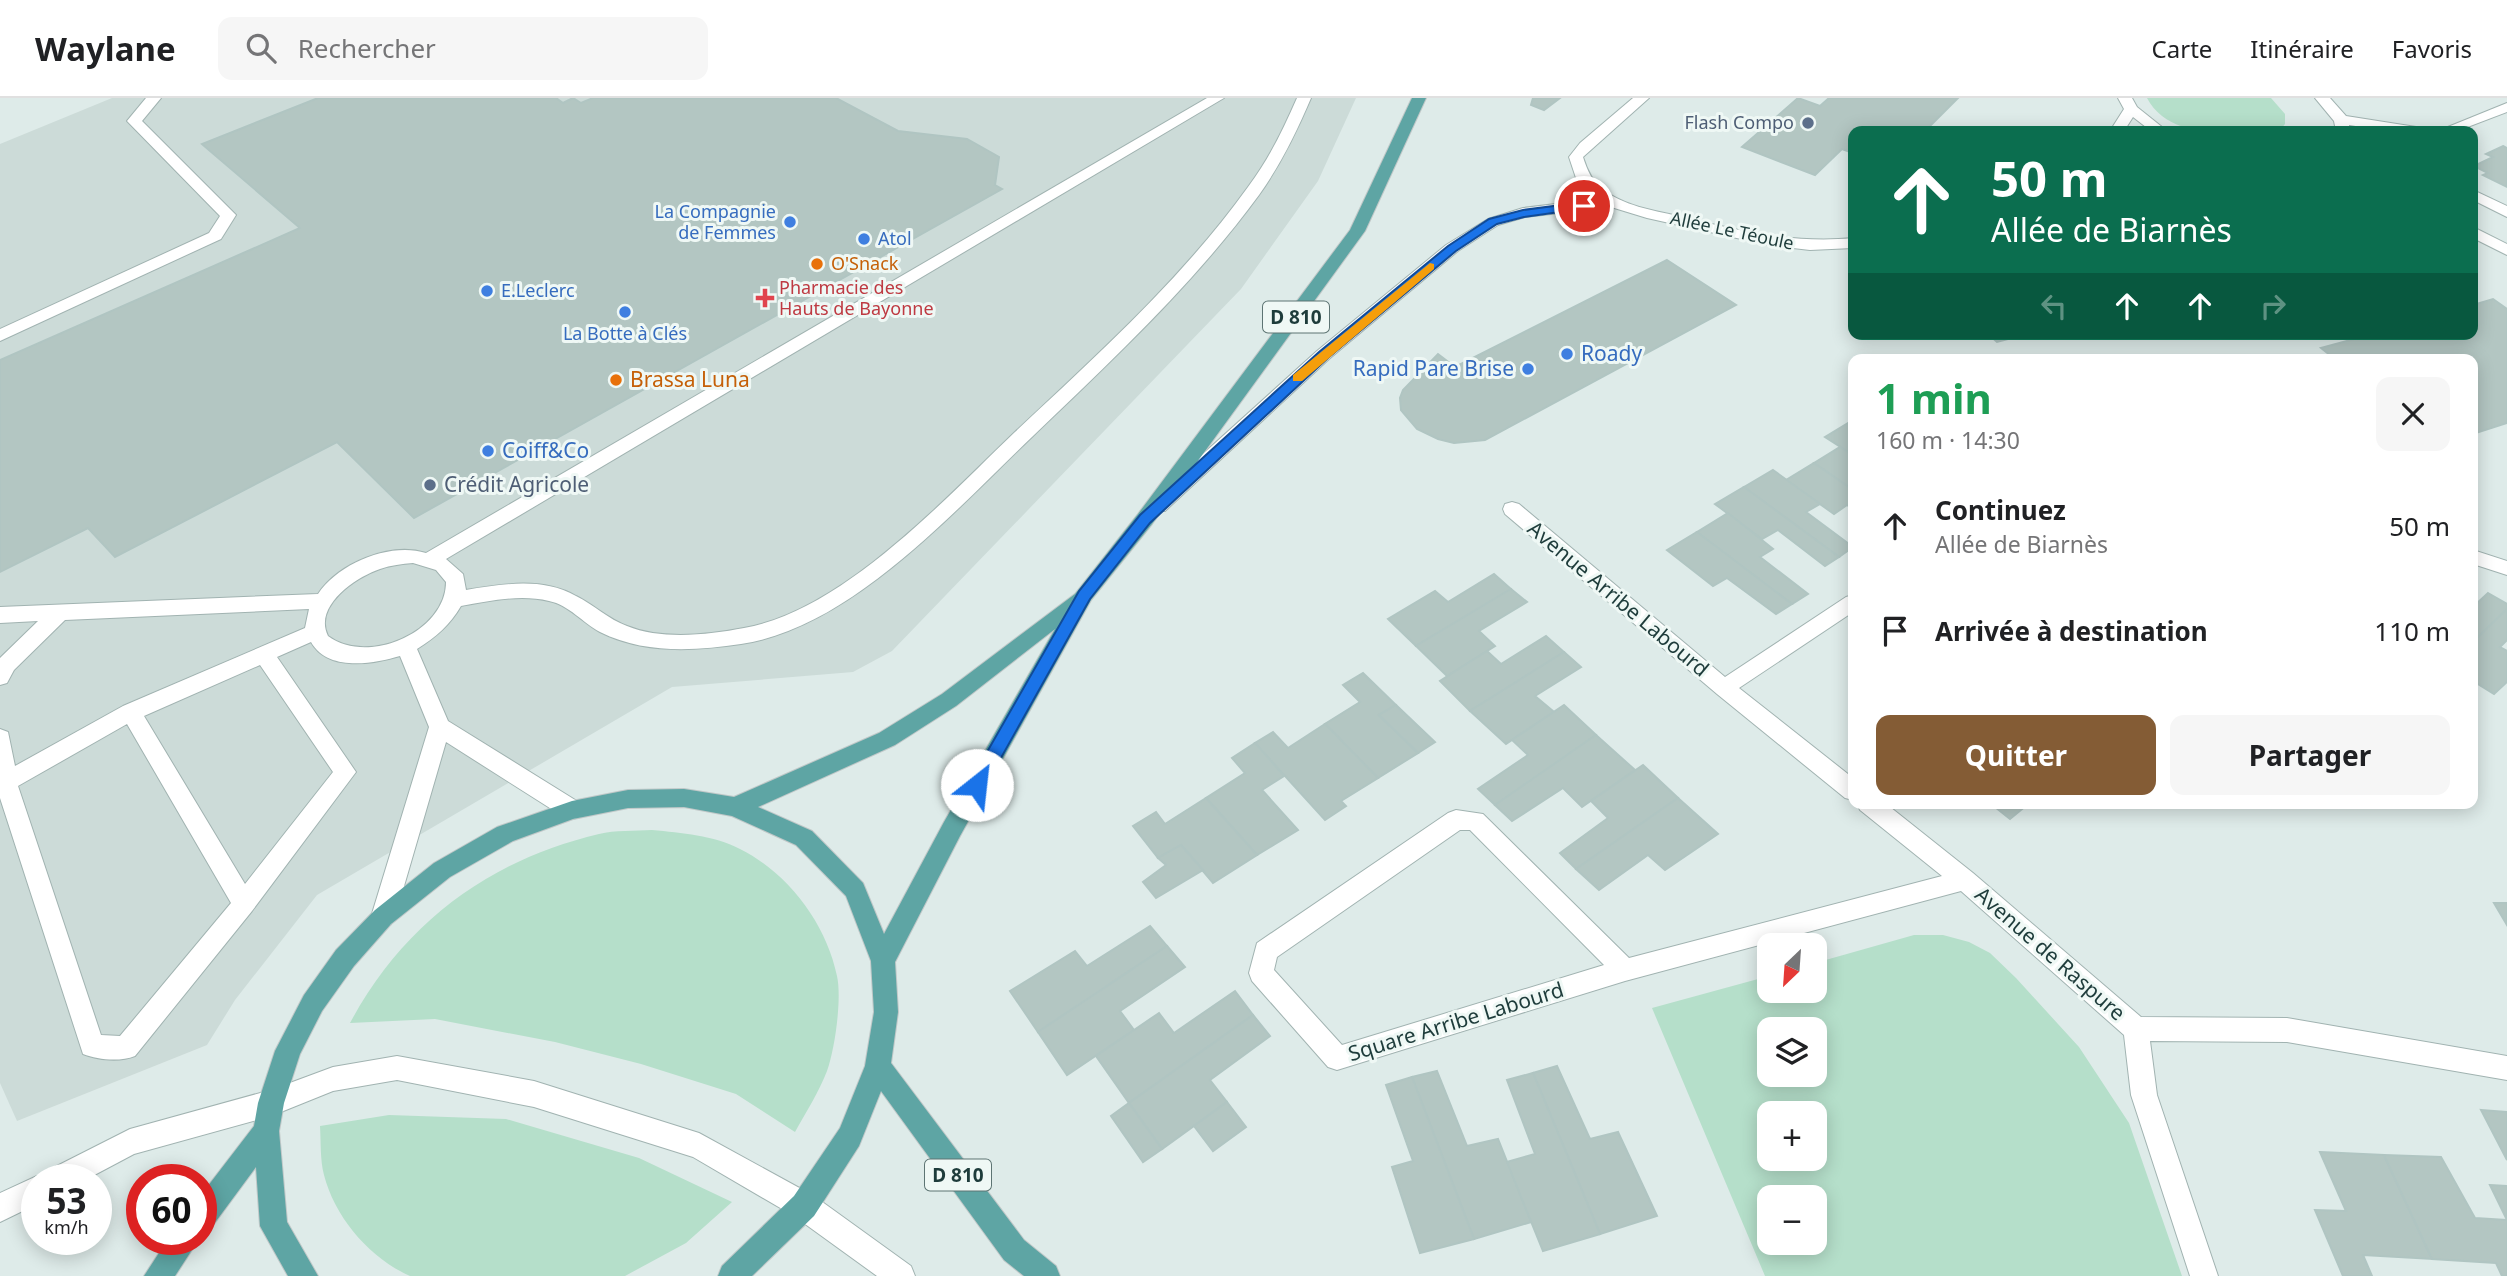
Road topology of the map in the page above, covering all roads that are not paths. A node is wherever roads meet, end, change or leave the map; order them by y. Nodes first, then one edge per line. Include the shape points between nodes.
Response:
1 (154, 98) edge
2 (1217, 98) edge
3 (1304, 98) edge
4 (1419, 98) edge
5 (1642, 98) edge
6 (2322, 98) edge
7 (2128, 103) edge
8 (2507, 107) edge
9 (2342, 125) edge
10 (2119, 126) edge
11 (2154, 126) edge
12 (2458, 126) edge
13 (2478, 197) edge
14 (1612, 202) junction
15 (2507, 212) edge
16 (2478, 235) edge
17 (1848, 244) edge
18 (2507, 250) edge
19 (0, 336) edge
20 (1512, 509) dead end
21 (1145, 519) junction
22 (431, 559) junction
23 (2478, 559) edge
24 (2507, 568) edge
25 (1084, 595) junction
26 (456, 599) junction
27 (322, 601) junction
28 (1848, 605) edge
29 (60, 612) junction
30 (0, 615) edge
31 (315, 632) junction
32 (406, 647) junction
33 (264, 655) junction
34 (0, 677) edge
35 (1724, 688) junction
36 (131, 712) junction
37 (440, 727) junction
38 (0, 738) edge
39 (6, 782) junction
40 (1848, 787) edge
41 (736, 807) junction
42 (1876, 809) edge
43 (572, 810) junction
44 (1965, 880) junction
45 (244, 904) junction
46 (383, 917) junction
47 (883, 961) junction
48 (1625, 970) junction
49 (2136, 1029) junction
50 (878, 1066) junction
51 (2507, 1068) edge
52 (271, 1103) junction
53 (266, 1131) junction
54 (87, 1164) edge
55 (21, 1197) edge
56 (217, 1197) edge
57 (804, 1206) junction
58 (0, 1208) edge
59 (173, 1255) edge
60 (158, 1276) edge
61 (304, 1276) edge
62 (732, 1276) edge
63 (901, 1276) edge
64 (1046, 1276) edge
65 (2204, 1276) edge

1 - 19 street via 134,121 228,215 215,236
2 - 22 street
3 - 26 street via 1279,152 1226,227 1126,337 914,538 821,608 748,636 685,641 625,634 603,624 576,602 545,592
4 - 21 main road, D 810 via 1357,231
5 - 14 street via 1576,158 1583,178
6 - 9 street
7 - 10 street
7 - 11 street
8 - 12 street
13 - 15 street
14 - 17 street, Allée Le Téoule via 1772,243 1823,247
14 - 21 street via 1523,213 1493,222 1452,248 1323,355
16 - 18 street
20 - 35 street, Avenue Arribe Labourd
21 - 25 main road, D 810
22 - 26 street via 453,574
22 - 27 street via 413,556 371,564 334,586
23 - 24 street
25 - 41 main road, D 810 via 949,700 887,739
25 - 47 main road, D 810
26 - 32 street via 439,625
27 - 29 street
27 - 31 street via 314,617
28 - 35 street, Avenue Arribe Labourd
29 - 30 street
29 - 34 street via 6,665
31 - 32 street via 322,646 358,657
31 - 33 street
32 - 37 street
33 - 36 street
33 - 45 street via 345,772
35 - 40 street, Avenue Arribe Labourd
36 - 39 street
36 - 45 street
37 - 43 street
37 - 46 street
38 - 39 street
39 - 45 street via 92,1046 126,1048
41 - 43 main road via 684,798 628,799
41 - 47 main road via 804,838 855,890
42 - 44 street
43 - 46 main road via 505,834 442,870
44 - 48 street, Square Arribe Labourd
44 - 49 street, Avenue de Raspure
46 - 52 main road via 345,958 313,1003 288,1051
47 - 50 main road via 886,1012
48 - 48 street, Square Arribe Labourd via 1336,1058 1261,973 1266,951 1456,820 1475,821
49 - 51 street, Avenue de Raspure via 2287,1030
49 - 65 street, Avenue de Raspure via 2144,1095
50 - 57 main road via 850,1138
50 - 64 main road, D 810 via 1014,1250
52 - 53 main road
52 - 54 street via 130,1142
52 - 57 street via 333,1079 397,1068 534,1094 699,1146
53 - 56 main road
53 - 61 main road via 274,1226
55 - 58 street
57 - 62 main road
57 - 63 street
59 - 60 main road

